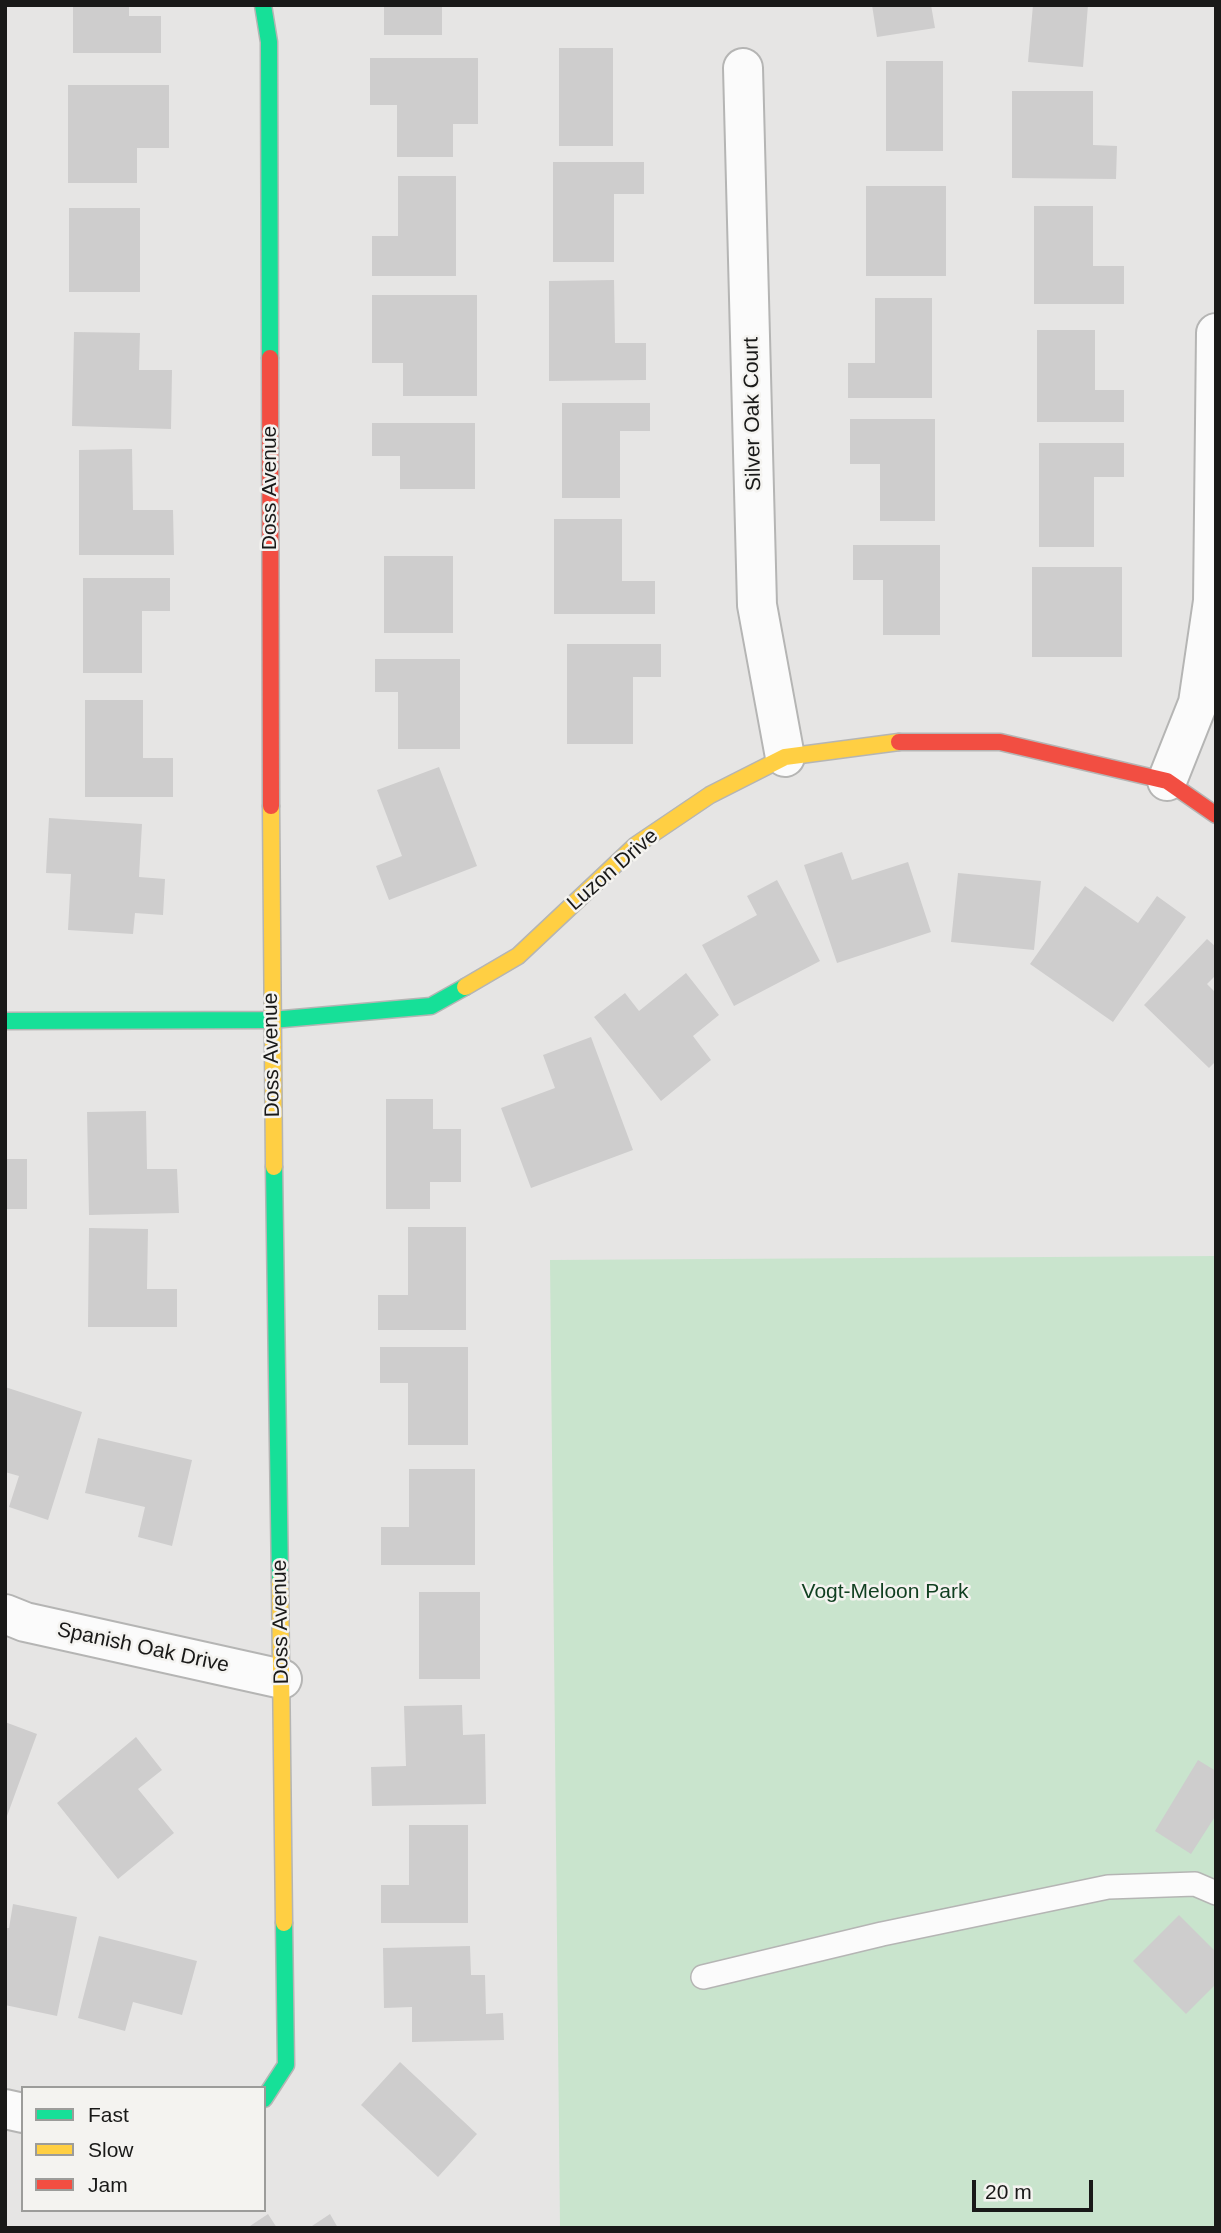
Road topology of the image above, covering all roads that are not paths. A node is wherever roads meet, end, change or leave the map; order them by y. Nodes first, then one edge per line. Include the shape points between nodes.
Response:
1 (263, 5) edge
2 (743, 68) dead end
3 (1216, 333) edge
4 (785, 757) junction
5 (1167, 781) junction
6 (1216, 815) edge
7 (272, 1020) junction
8 (5, 1021) edge
9 (5, 1614) edge
10 (282, 1679) junction
11 (1216, 1893) edge
12 (703, 1977) dead end
13 (266, 2096) edge

1 - 7 street, Doss Avenue via 269,56
2 - 4 street, Silver Oak Court via 757,605
3 - 5 street via 1213,601 1198,703
4 - 5 street, Luzon Drive via 887,742 1000,742
4 - 7 street, Luzon Drive via 710,795 636,845 518,956 431,1006
5 - 6 street, Luzon Drive
7 - 8 street, Luzon Drive
7 - 10 street, Doss Avenue
9 - 10 street, Spanish Oak Drive
10 - 13 street, Doss Avenue via 286,2065
11 - 12 lane via 1195,1884 1108,1886

